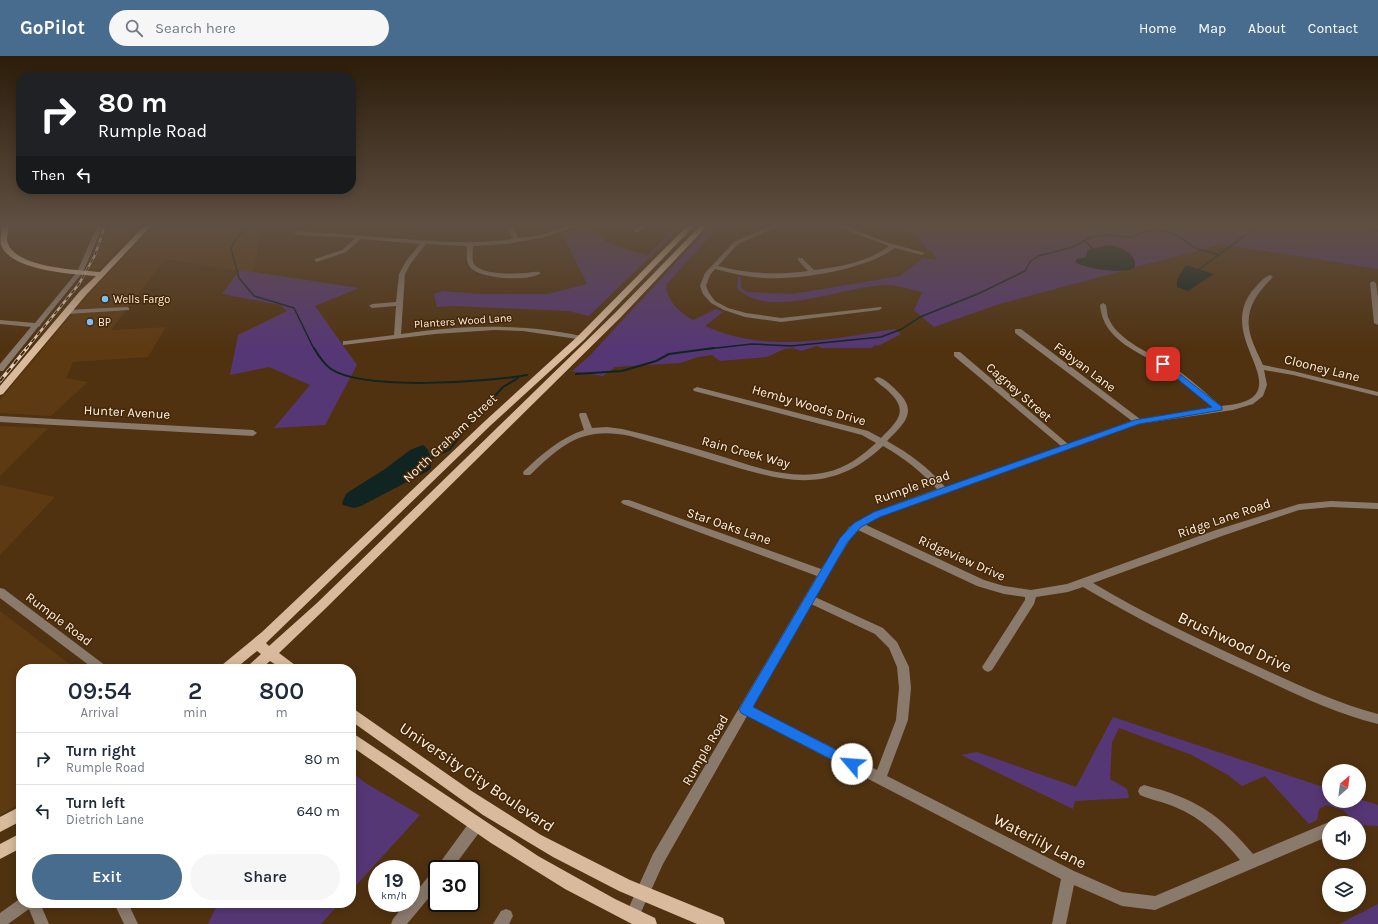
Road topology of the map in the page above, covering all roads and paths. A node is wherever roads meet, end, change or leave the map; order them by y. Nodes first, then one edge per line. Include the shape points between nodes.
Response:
1 (46, 267) edge
2 (83, 267) edge
3 (109, 267) edge
4 (406, 267) edge
5 (474, 267) edge
6 (651, 267) edge
7 (665, 267) edge
8 (714, 267) joint
9 (807, 267) edge
10 (843, 267) edge
11 (80, 272) junction
12 (812, 272) junction
13 (538, 273) dead end
14 (102, 274) junction
15 (1270, 277) dead end
16 (1373, 283) dead end
17 (400, 304) junction
18 (1103, 305) dead end
19 (372, 306) dead end
20 (878, 308) dead end
21 (126, 309) dead end
22 (67, 312) junction
23 (0, 322) edge
24 (1378, 323) edge
25 (38, 325) junction
26 (1018, 331) dead end
27 (397, 336) junction
28 (581, 338) junction
29 (346, 343) dead end
30 (957, 354) dead end
31 (1259, 367) junction
32 (0, 370) edge
33 (878, 379) dead end
34 (697, 389) dead end
35 (0, 392) edge
36 (1378, 394) edge
37 (1219, 408) junction
38 (583, 415) dead end
39 (0, 419) edge
40 (1138, 422) junction
41 (589, 432) junction
42 (253, 433) dead end
43 (882, 441) junction
44 (1067, 447) junction
45 (527, 474) dead end
46 (944, 491) junction
47 (626, 502) dead end
48 (1378, 506) edge
49 (857, 525) junction
50 (823, 574) junction
51 (1083, 582) junction
52 (0, 592) edge
53 (1031, 594) junction
54 (809, 599) junction
55 (256, 644) junction
56 (270, 654) junction
57 (240, 658) junction
58 (95, 664) edge
59 (232, 664) edge
60 (248, 664) edge
61 (259, 664) edge
62 (284, 664) edge
63 (988, 667) dead end
64 (745, 709) junction
65 (356, 717) edge
66 (1378, 719) edge
67 (356, 741) edge
68 (880, 778) junction
69 (1144, 791) dead end
70 (16, 816) edge
71 (476, 824) junction
72 (0, 825) edge
73 (1322, 832) edge
74 (16, 843) edge
75 (0, 852) edge
76 (450, 860) edge
77 (1251, 862) junction
78 (1069, 876) junction
79 (428, 888) edge
80 (641, 894) junction
81 (19, 908) edge
82 (35, 908) edge
83 (123, 908) edge
84 (632, 916) junction
85 (0, 921) edge
86 (42, 924) edge
87 (131, 924) edge
88 (398, 924) edge
89 (649, 924) edge
90 (717, 924) edge
91 (1059, 924) edge

1 - 11 main road
2 - 11 street
3 - 14 main road
4 - 17 street
5 - 13 street via 478,271 492,275
6 - 28 main road, North Graham Street
7 - 56 main road
8 - 12 street via 741,274 771,276
8 - 20 street via 704,282 706,294 721,307 745,315 769,320 790,320
9 - 12 street
10 - 12 street
11 - 14 main road
11 - 25 street
14 - 22 main road
15 - 31 street, Rumple Road via 1262,283 1249,301 1244,314 1245,330
16 - 24 street
17 - 19 street
17 - 27 street
18 - 37 street via 1102,313 1105,320 1120,338 1174,371
21 - 22 street
22 - 35 main road
23 - 25 street
25 - 32 street
26 - 40 street, Fabyan Lane
27 - 28 street, Planters Wood Lane via 506,328 550,331
27 - 29 street, Planters Wood Lane
28 - 55 main road, North Graham Street
30 - 44 street, Cagney Street
31 - 36 street, Clooney Lane
31 - 37 street, Rumple Road via 1263,382 1259,396 1243,405
33 - 43 street, Rain Creek Way via 900,399 905,411 902,421
34 - 43 street, Hemby Woods Drive via 853,429
37 - 40 street, Rumple Road
38 - 41 street
39 - 42 street, Hunter Avenue
40 - 44 street, Rumple Road
41 - 43 street, Rain Creek Way via 623,432 777,476 799,479 828,476 844,470
41 - 45 street, Rain Creek Way via 563,442
43 - 46 street, Hemby Woods Drive via 926,471
44 - 46 street, Rumple Road
46 - 49 street, Rumple Road via 877,514
47 - 50 street, Star Oaks Lane
48 - 51 street, Ridge Lane Road via 1331,504 1299,508 1234,528
49 - 50 street, Rumple Road via 843,540
49 - 53 street, Ridgeview Drive via 981,583
50 - 54 street, Rumple Road
51 - 53 street, Ridgeview Drive via 1054,591
51 - 66 street, Brushwood Drive via 1157,623 1286,685
52 - 58 street, Rumple Road
53 - 63 street via 1030,601
54 - 64 street, Rumple Road
54 - 68 street via 879,631 893,645 903,667 905,688 902,720
55 - 56 main road
55 - 57 main road, North Graham Street
56 - 61 main road
56 - 62 main road
57 - 59 main road, North Graham Street
57 - 60 main road
64 - 68 street, Waterlily Lane
64 - 80 street, Rumple Road via 658,859
65 - 80 main road, University City Boulevard via 502,819 589,869
67 - 71 main road
68 - 78 street, Waterlily Lane
69 - 77 street via 1173,798 1206,815
70 - 72 main road
71 - 76 street
71 - 84 main road via 573,886
73 - 77 street, Waterlily Lane
74 - 75 main road
77 - 78 street, Waterlily Lane via 1155,903 1122,899
78 - 91 street
79 - 88 street
80 - 84 street, Rumple Road
80 - 90 main road, University City Boulevard
81 - 85 street
82 - 86 street
83 - 87 street
84 - 89 main road

